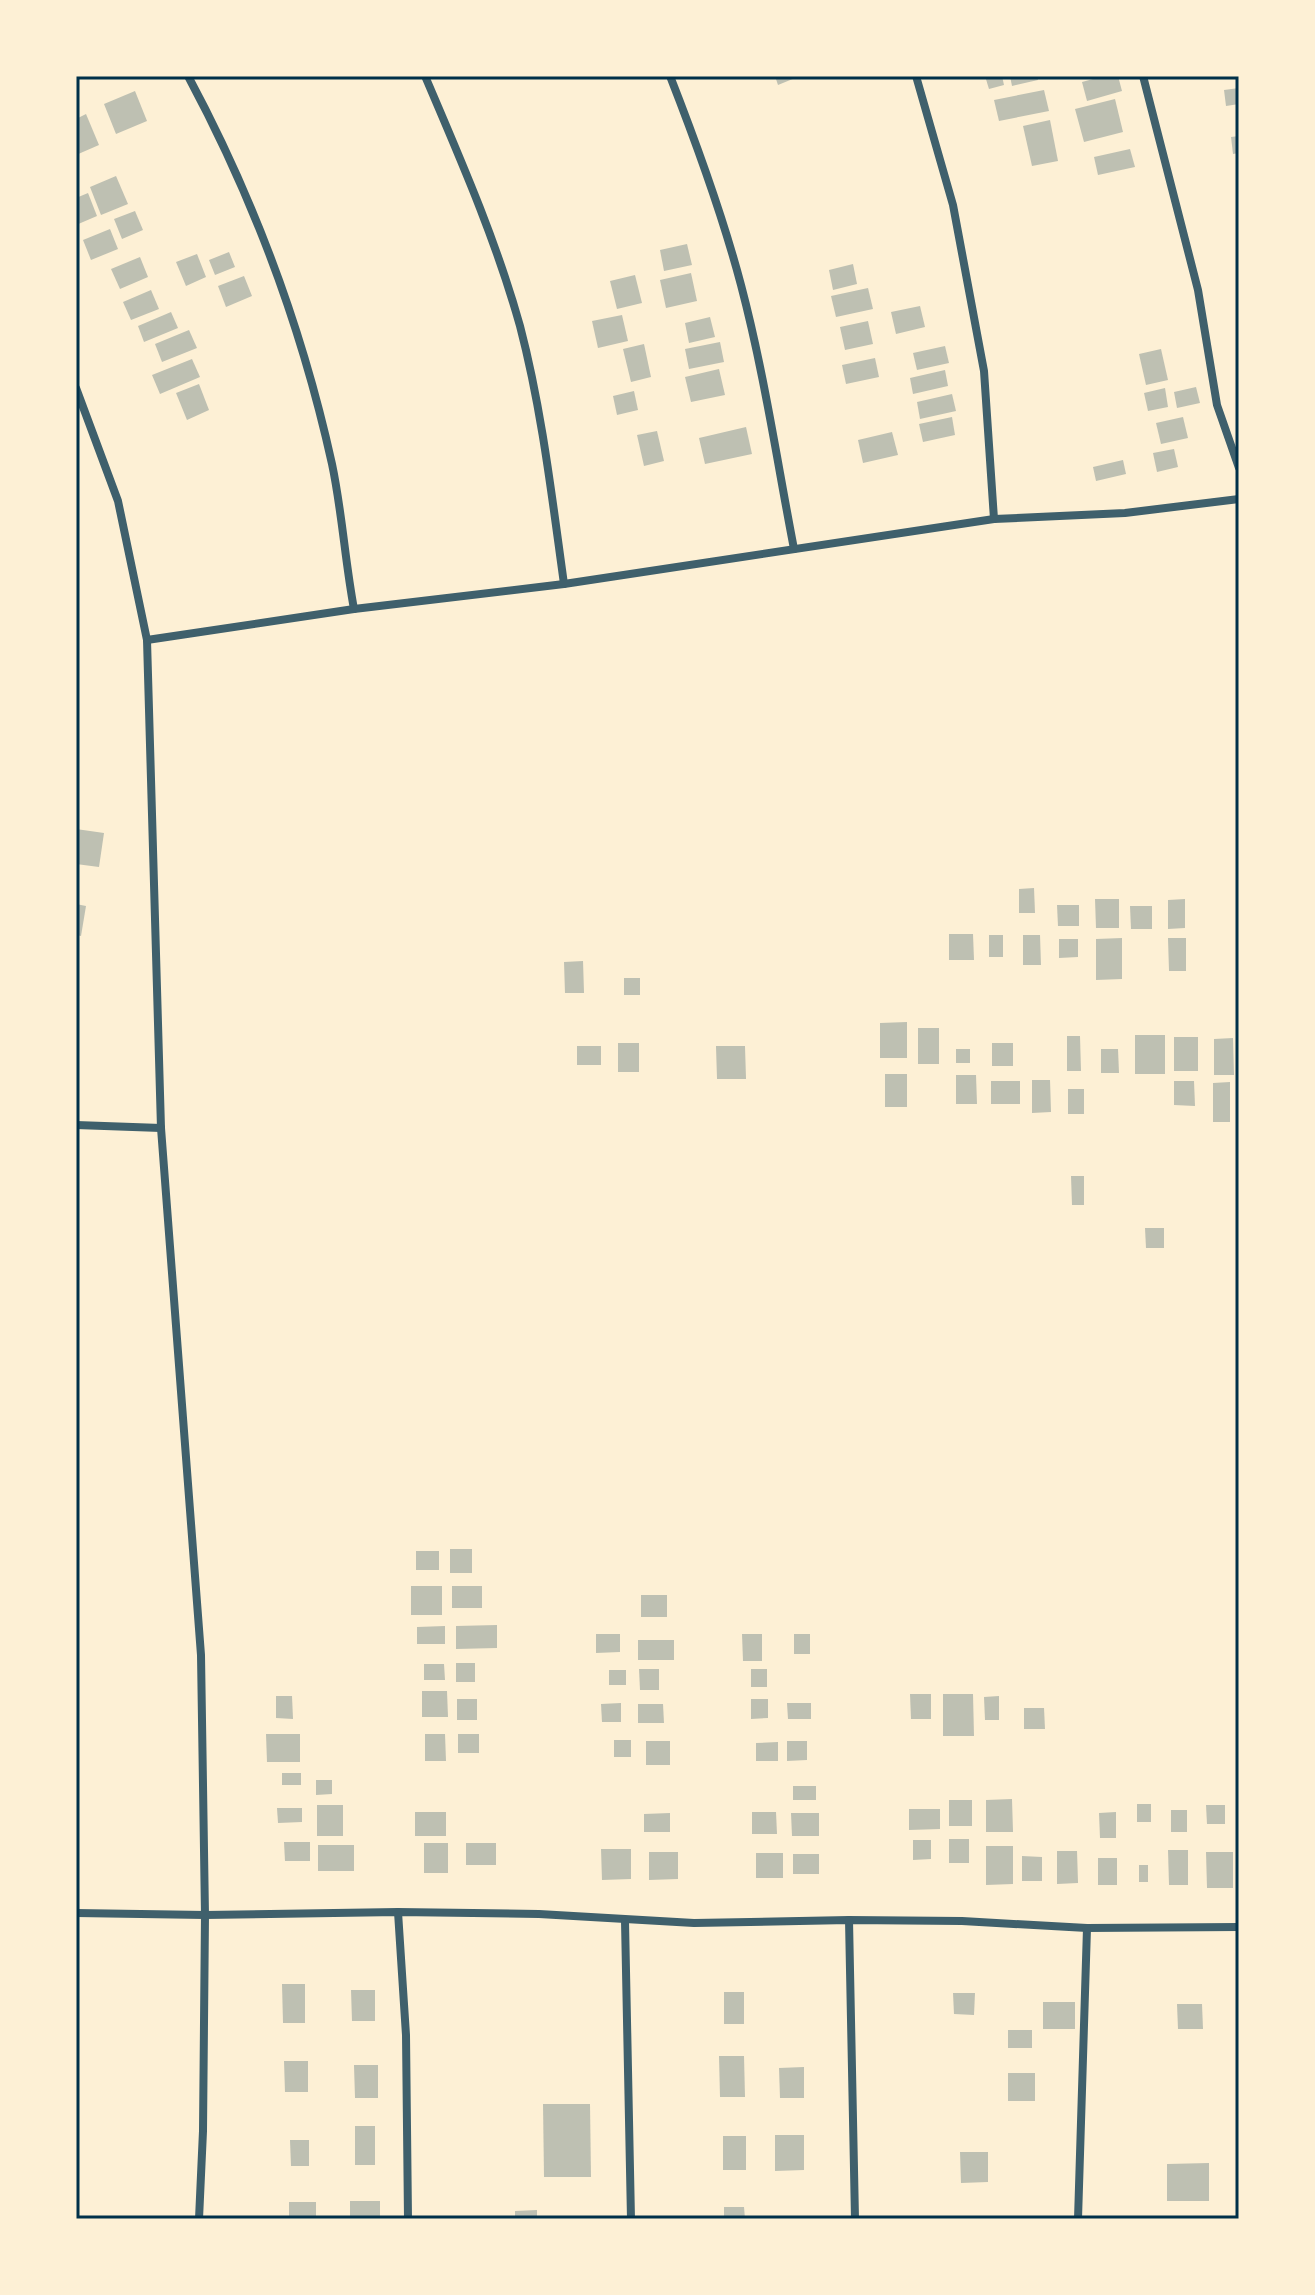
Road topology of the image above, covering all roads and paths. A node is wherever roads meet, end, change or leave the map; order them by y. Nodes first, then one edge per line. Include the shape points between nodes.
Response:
1 (202, 76) edge
2 (425, 76) edge
3 (670, 76) edge
4 (916, 76) edge
5 (1143, 76) edge
6 (190, 79) edge
7 (76, 388) edge
8 (1239, 468) edge
9 (1239, 499) edge
10 (994, 519) junction
11 (794, 549) junction
12 (564, 584) junction
13 (354, 609) junction
14 (147, 640) junction
15 (76, 1125) edge
16 (161, 1128) junction
17 (398, 1912) junction
18 (76, 1913) edge
19 (205, 1915) junction
20 (849, 1920) junction
21 (625, 1921) junction
22 (1239, 1927) edge
23 (1087, 1928) junction
24 (199, 2219) edge
25 (408, 2219) edge
26 (631, 2219) edge
27 (855, 2219) edge
28 (1078, 2219) edge

1 - 6 street
2 - 12 street via 483,213 520,326 543,436
3 - 11 street via 710,178 741,285
4 - 10 street via 953,205 984,371
5 - 8 street via 1198,290 1217,405
6 - 13 street via 256,218 300,337 333,467
7 - 14 street via 118,501
9 - 10 street via 1125,513
10 - 11 street
11 - 12 street
12 - 13 street
13 - 14 street
14 - 16 street
15 - 16 street
16 - 19 street via 201,1655
17 - 19 street
17 - 21 street
17 - 25 street
18 - 19 street
19 - 24 street
20 - 21 street
20 - 23 street
20 - 27 street
21 - 26 street
22 - 23 street
23 - 28 street

